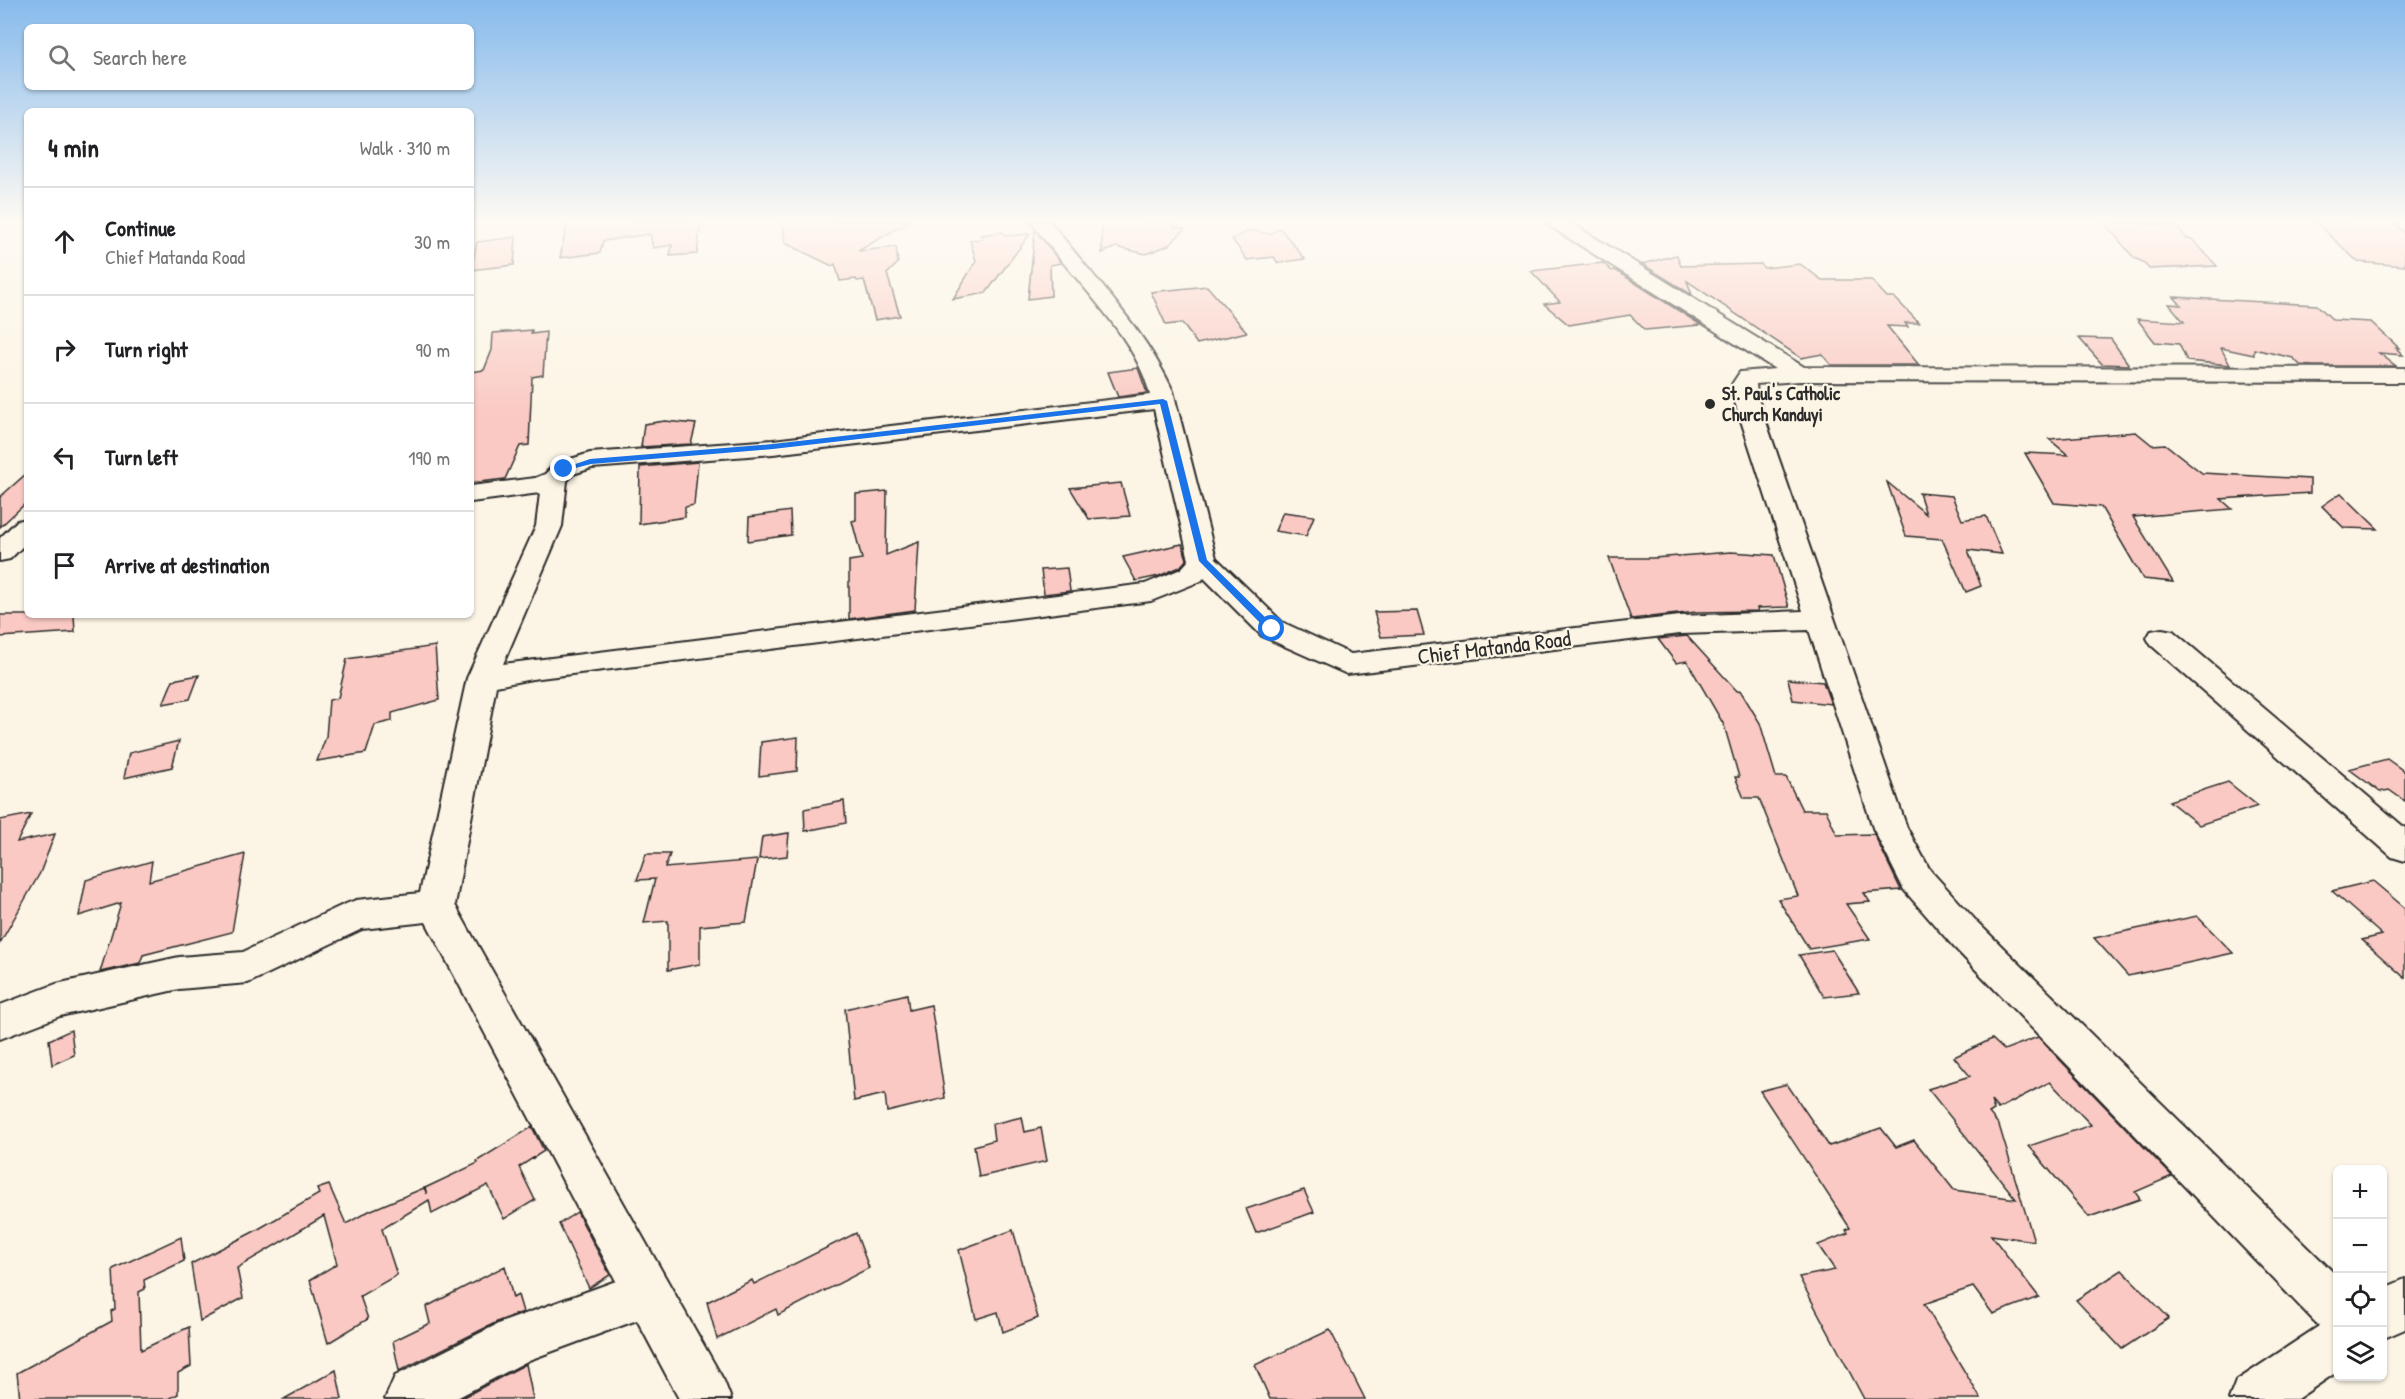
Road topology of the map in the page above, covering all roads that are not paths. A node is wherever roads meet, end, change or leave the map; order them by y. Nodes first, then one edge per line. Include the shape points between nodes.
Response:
1 (1092, 286) edge
2 (1659, 286) edge
3 (1799, 374) junction
4 (2405, 375) edge
5 (1163, 401) junction
6 (554, 479) junction
7 (474, 494) edge
8 (24, 530) edge
9 (0, 553) edge
10 (1203, 561) junction
11 (1820, 620) junction
12 (2162, 638) dead end
13 (482, 678) junction
14 (2405, 848) edge
15 (436, 906) junction
16 (0, 1022) edge
17 (648, 1293) junction
18 (2405, 1303) edge
19 (2333, 1307) edge
20 (2387, 1312) edge
21 (2333, 1345) edge
22 (410, 1399) edge
23 (706, 1399) edge
24 (2254, 1399) edge

1 - 5 street via 1152,368
2 - 3 street
3 - 4 street
3 - 11 street via 1748,377 1745,396
5 - 6 street via 773,447 590,461 564,469
5 - 10 street
6 - 7 street via 540,485
6 - 13 street via 549,526
8 - 9 street
10 - 11 street, Chief Matanda Road via 1272,629 1347,664 1680,625
10 - 13 street via 1191,575 1151,592
11 - 19 street via 1890,828 1917,880 1965,934
12 - 14 street
13 - 15 street
15 - 16 street via 356,915 248,967 179,973 67,997
15 - 17 street
17 - 22 street via 517,1340
17 - 23 street
18 - 20 street
21 - 24 street

